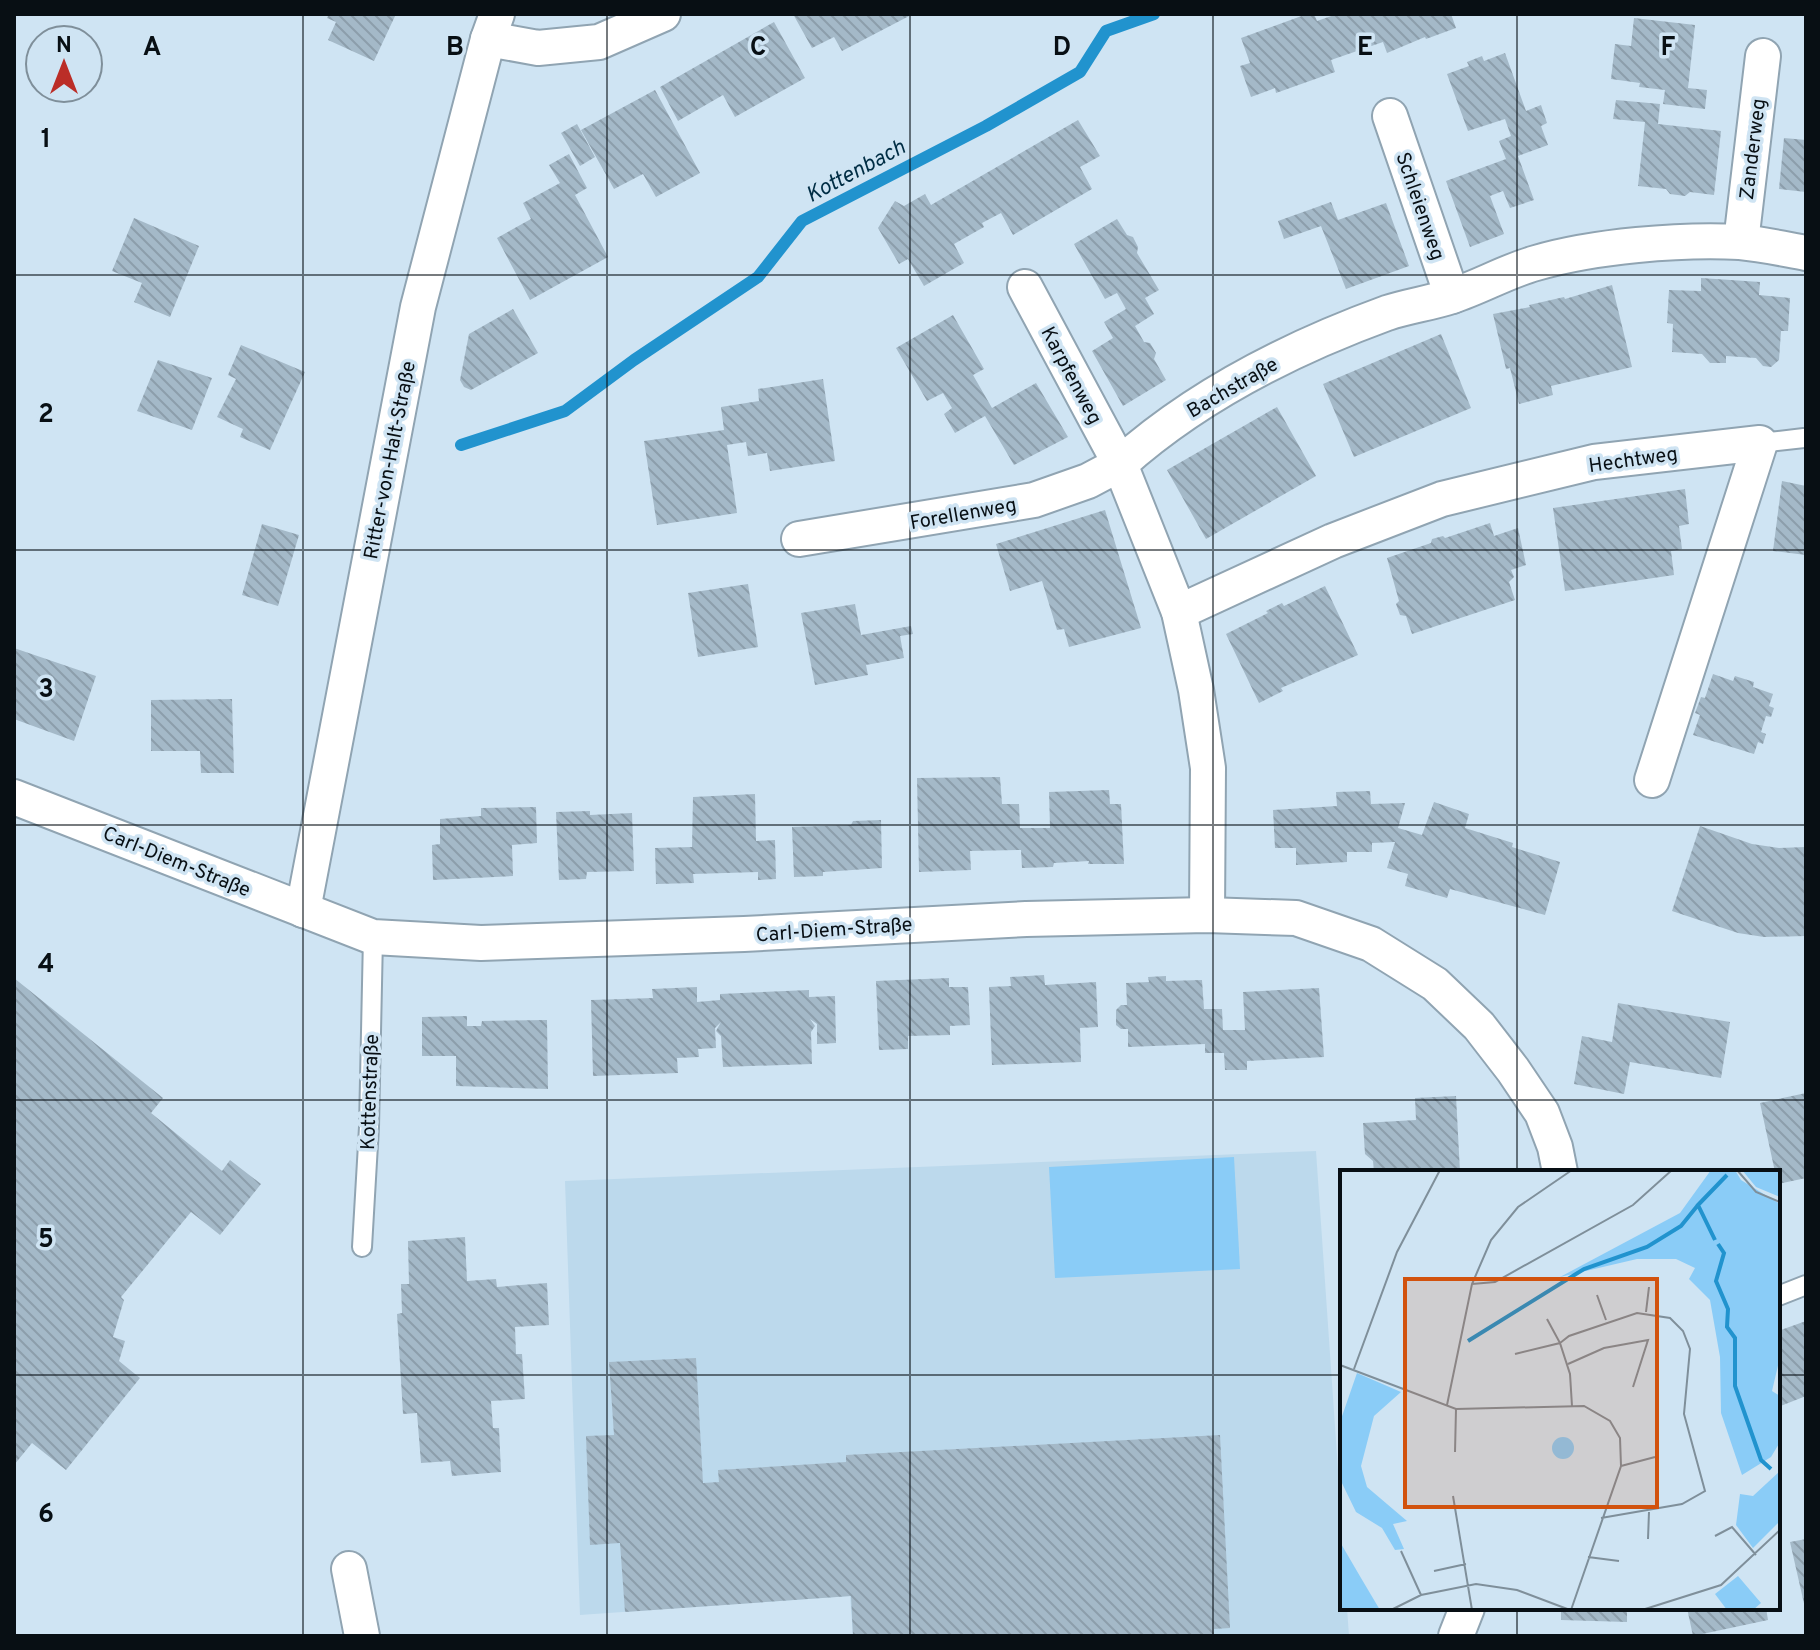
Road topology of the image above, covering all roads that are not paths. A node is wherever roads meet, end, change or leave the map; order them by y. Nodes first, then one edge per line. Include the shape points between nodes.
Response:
1 (663, 14) edge
2 (492, 27) edge
3 (1763, 56) dead end
4 (1390, 116) dead end
5 (1741, 242) junction
6 (1806, 253) edge
7 (1025, 287) dead end
8 (1452, 296) junction
9 (1804, 438) edge
10 (1760, 443) junction
11 (1120, 464) junction
12 (799, 539) dead end
13 (1179, 612) junction
14 (1652, 780) dead end
15 (14, 797) edge
16 (303, 910) junction
17 (1207, 915) junction
18 (373, 937) junction
19 (1560, 1170) edge
20 (362, 1247) dead end
21 (1806, 1285) edge
22 (1780, 1295) edge
23 (349, 1569) dead end
24 (1466, 1610) edge
25 (362, 1636) edge
26 (1456, 1636) edge

1 - 2 street via 599,42 538,48
2 - 16 street, Ritter-von-Halt-Straße via 418,307
3 - 5 street, Zanderweg
4 - 8 street, Schleienweg
5 - 6 street, Bachstraße
5 - 8 street, Bachstraße via 1597,251 1536,263
7 - 11 street, Karpfenweg
8 - 11 street, Bachstraße via 1389,312 1228,384
9 - 10 lane
10 - 13 street, Hechtweg via 1594,462 1442,499 1333,541
10 - 14 street
11 - 12 street, Forellenweg via 1034,500
11 - 13 street
13 - 17 street via 1208,768
15 - 16 street, Carl-Diem-Straße
16 - 18 street, Carl-Diem-Straße
17 - 18 street, Carl-Diem-Straße via 481,943
17 - 19 street, Carl-Diem-Straße via 1296,918 1371,944 1435,984 1479,1026 1542,1113
18 - 20 lane, Kottenstraße
21 - 22 lane
23 - 25 street
24 - 26 street

